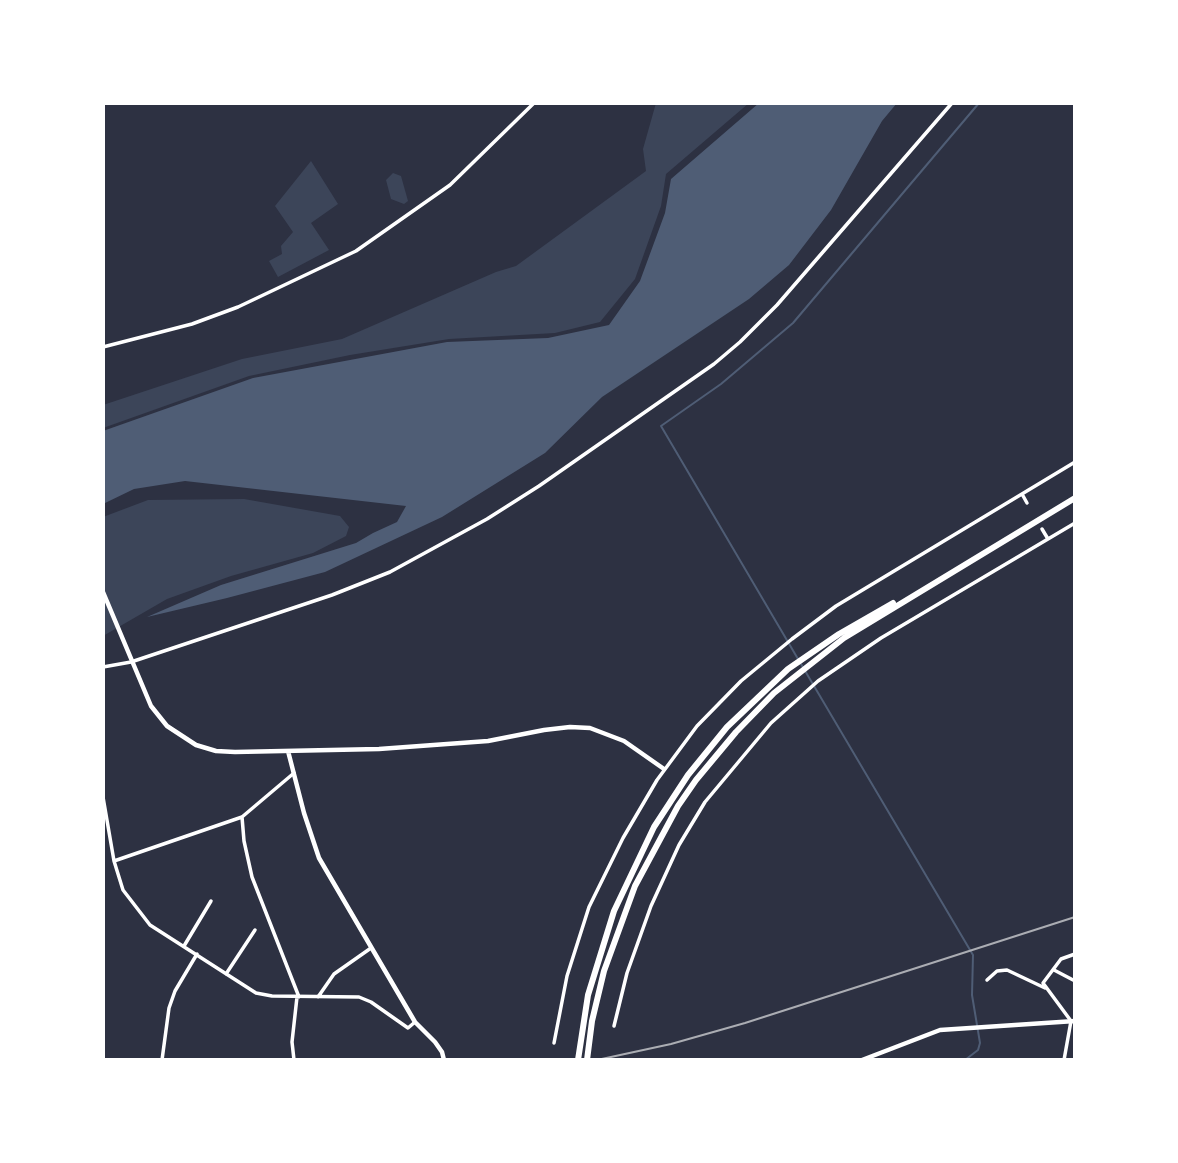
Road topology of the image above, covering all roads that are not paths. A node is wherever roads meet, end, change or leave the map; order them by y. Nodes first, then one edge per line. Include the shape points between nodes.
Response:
1 (534, 103) edge
2 (952, 103) edge
3 (103, 347) edge
4 (1075, 463) edge
5 (1022, 494) junction
6 (1075, 498) edge
7 (1027, 503) dead end
8 (1075, 523) edge
9 (1042, 530) dead end
10 (1048, 539) junction
11 (103, 592) edge
12 (817, 653) junction
13 (131, 663) junction
14 (103, 667) edge
15 (288, 751) junction
16 (664, 769) junction
17 (294, 774) junction
18 (103, 797) edge
19 (242, 817) junction
20 (114, 860) junction
21 (211, 901) dead end
22 (255, 930) dead end
23 (184, 946) junction
24 (371, 948) junction
25 (197, 954) junction
26 (1075, 954) edge
27 (1054, 970) junction
28 (226, 975) junction
29 (988, 980) dead end
30 (1075, 981) edge
31 (1046, 988) junction
32 (298, 997) junction
33 (318, 998) junction
34 (1073, 1021) edge
35 (415, 1022) junction
36 (614, 1026) dead end
37 (554, 1043) dead end
38 (162, 1060) edge
39 (294, 1060) edge
40 (444, 1060) edge
41 (578, 1060) edge
42 (587, 1060) edge
43 (862, 1060) edge
44 (1064, 1060) edge

1 - 3 street via 450,185 356,251 238,307
2 - 13 street via 740,342 538,486 390,572
4 - 5 street
5 - 7 street
5 - 16 street via 836,606 791,639 717,704
6 - 12 highway via 868,616
8 - 10 street
9 - 10 street
10 - 36 street via 881,638 817,682 771,723 705,802 679,845 651,906
11 - 13 street
12 - 41 highway via 788,669 747,706 688,775 654,827 603,942 588,995
12 - 42 highway via 715,755 663,831 612,943 597,996
13 - 14 street
13 - 15 street via 157,715 183,738 216,751
15 - 16 street via 432,746 570,727 624,741
15 - 17 street
16 - 37 street via 622,838 589,907 567,976
17 - 19 street
17 - 24 street via 319,858
18 - 20 street
19 - 20 street
19 - 32 street via 252,877
20 - 23 street via 123,890 135,908 150,925
21 - 23 street
22 - 28 street
23 - 25 street
24 - 33 street via 334,974
24 - 35 street
25 - 28 street
25 - 38 street via 169,1008
26 - 27 street via 1060,959
27 - 30 street
27 - 31 street via 1043,984
28 - 32 street via 256,993
29 - 31 street via 997,971 1007,970
31 - 34 street
32 - 33 street
32 - 39 street
33 - 35 street via 359,997 408,1028
34 - 43 street via 940,1030
34 - 44 street
35 - 40 street via 435,1042

